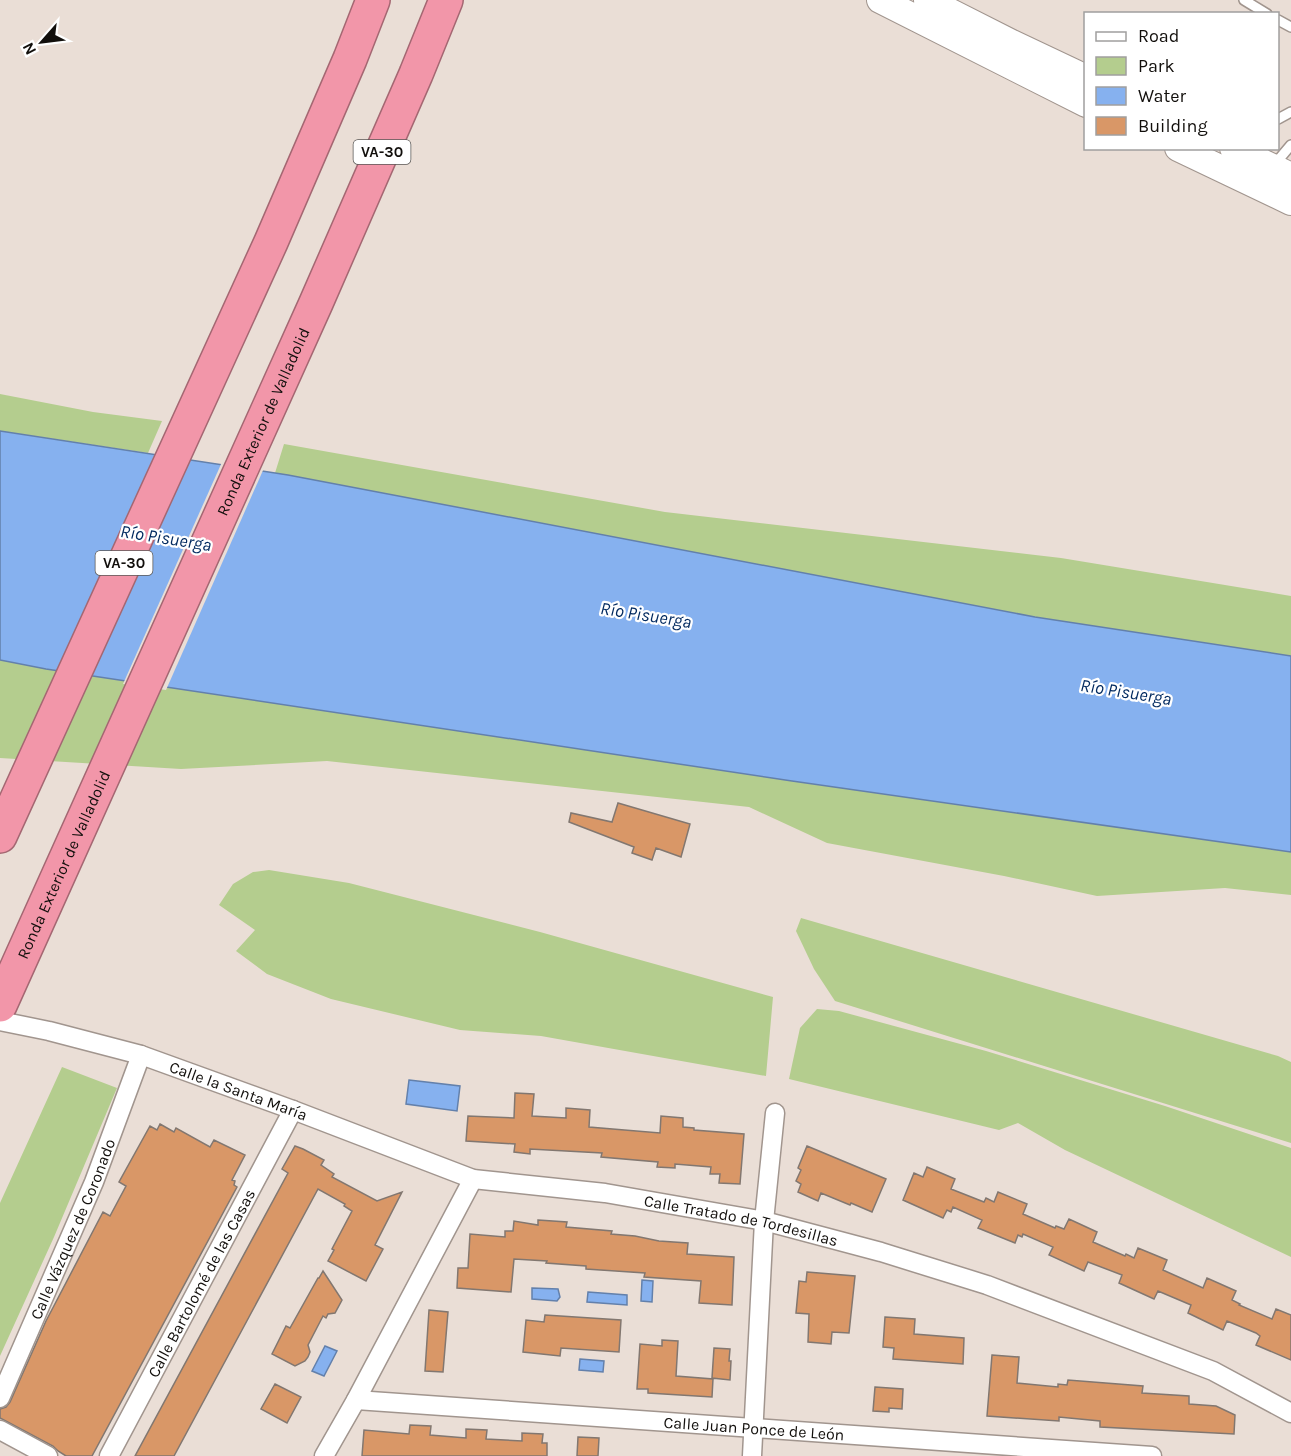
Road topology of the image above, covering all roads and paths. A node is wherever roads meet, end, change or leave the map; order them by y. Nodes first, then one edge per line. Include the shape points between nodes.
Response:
1 (374, 0) edge
2 (446, 0) edge
3 (880, 0) edge
4 (927, 0) edge
5 (1244, 0) edge
6 (1264, 12) edge
7 (1083, 96) edge
8 (1291, 145) edge
9 (1182, 150) edge
10 (1211, 150) edge
11 (1241, 150) edge
12 (1265, 156) edge
13 (1291, 176) edge
14 (1291, 187) edge
15 (1291, 202) edge
16 (3, 830) edge
17 (4, 996) edge
18 (0, 1021) edge
19 (141, 1056) junction
20 (293, 1110) junction
21 (775, 1113) dead end
22 (473, 1179) junction
23 (764, 1221) junction
24 (0, 1398) edge
25 (356, 1400) junction
26 (1291, 1413) edge
27 (755, 1427) junction
28 (0, 1430) edge
29 (48, 1456) edge
30 (110, 1456) edge
31 (324, 1456) edge
32 (752, 1456) edge
33 (1152, 1456) edge

1 - 16 highway, VA-30 via 271,242
2 - 17 highway, Ronda Exterior de Valladolid / VA-30 via 316,303
3 - 7 street
4 - 7 street via 1012,43
5 - 6 lane
8 - 12 lane via 1280,158
9 - 15 street
10 - 12 street via 1240,164
11 - 12 street
12 - 13 street
12 - 14 street via 1278,181
18 - 19 street, Calle la Santa María
19 - 20 street, Calle la Santa María
19 - 24 street, Calle Vázquez de Coronado via 94,1182
20 - 22 street, Calle la Santa María
20 - 30 street, Calle Bartolomé de las Casas
21 - 23 street
22 - 23 street, Calle Tratado de Tordesillas via 605,1193
22 - 25 street
23 - 26 street, Calle Tratado de Tordesillas via 987,1285 1213,1371
23 - 27 street
25 - 27 street, Calle Juan Ponce de León
25 - 31 street
27 - 32 street
27 - 33 street, Calle Juan Ponce de León
28 - 29 street

